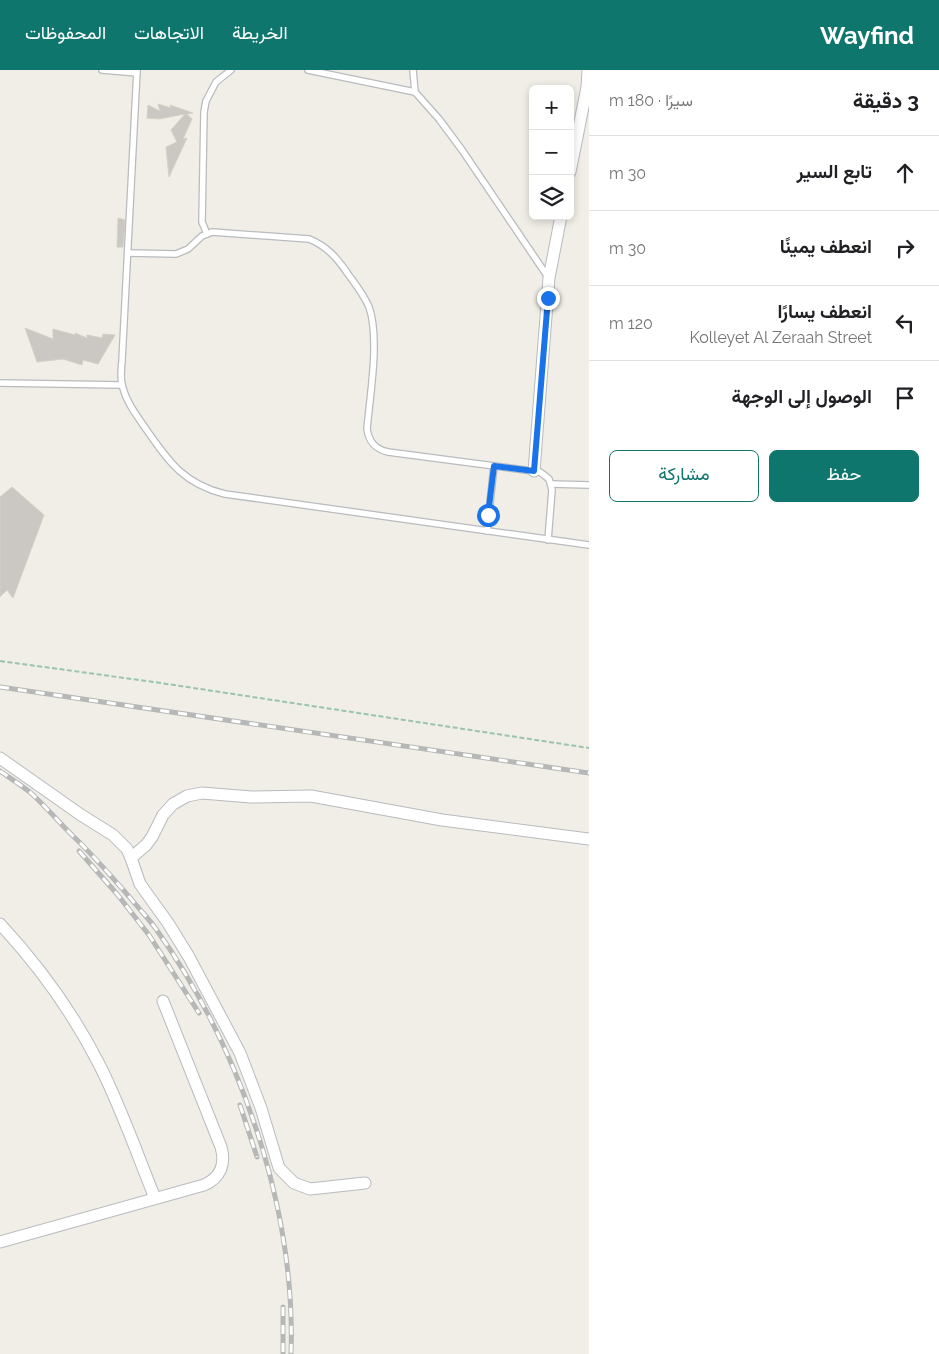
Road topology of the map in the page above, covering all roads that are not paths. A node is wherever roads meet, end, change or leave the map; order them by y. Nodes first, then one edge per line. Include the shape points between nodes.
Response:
1 (102, 70) edge
2 (231, 70) edge
3 (308, 70) edge
4 (413, 70) edge
5 (588, 70) edge
6 (137, 72) edge
7 (224, 72) edge
8 (588, 87) edge
9 (415, 92) junction
10 (574, 153) edge
11 (560, 220) edge
12 (207, 234) junction
13 (128, 253) junction
14 (549, 278) junction
15 (0, 383) edge
16 (122, 386) junction
17 (494, 466) junction
18 (534, 471) junction
19 (551, 484) junction
20 (589, 485) edge
21 (486, 531) junction
22 (548, 540) junction
23 (589, 545) edge
24 (0, 758) edge
25 (589, 839) edge
26 (132, 858) junction
27 (0, 924) edge
28 (163, 1001) dead end
29 (365, 1183) dead end
30 (156, 1198) junction
31 (0, 1242) edge

1 - 6 lane
2 - 7 lane
3 - 9 lane
4 - 9 lane
5 - 8 street
6 - 13 lane
7 - 12 lane via 210,91 204,112 202,222
8 - 10 street
9 - 14 lane via 462,150
11 - 14 street
12 - 13 lane via 176,254
12 - 17 lane via 218,232 309,239 328,250 341,263 365,299 372,317 374,346 367,429 370,440 388,452
13 - 16 lane
14 - 18 street
15 - 16 lane
16 - 21 lane via 131,406 172,464 201,486 225,494
17 - 18 lane
17 - 21 lane
18 - 19 lane via 545,475
19 - 20 lane
19 - 22 lane
21 - 22 lane
22 - 23 lane
24 - 26 street via 113,835
25 - 26 street via 442,820 311,796 251,797 202,792 173,804 146,845
26 - 29 street via 140,884 189,957 240,1053 279,1168 294,1183 310,1189
27 - 30 street via 34,962 85,1038 112,1092
28 - 30 street via 221,1147 224,1162 211,1182
30 - 31 street

